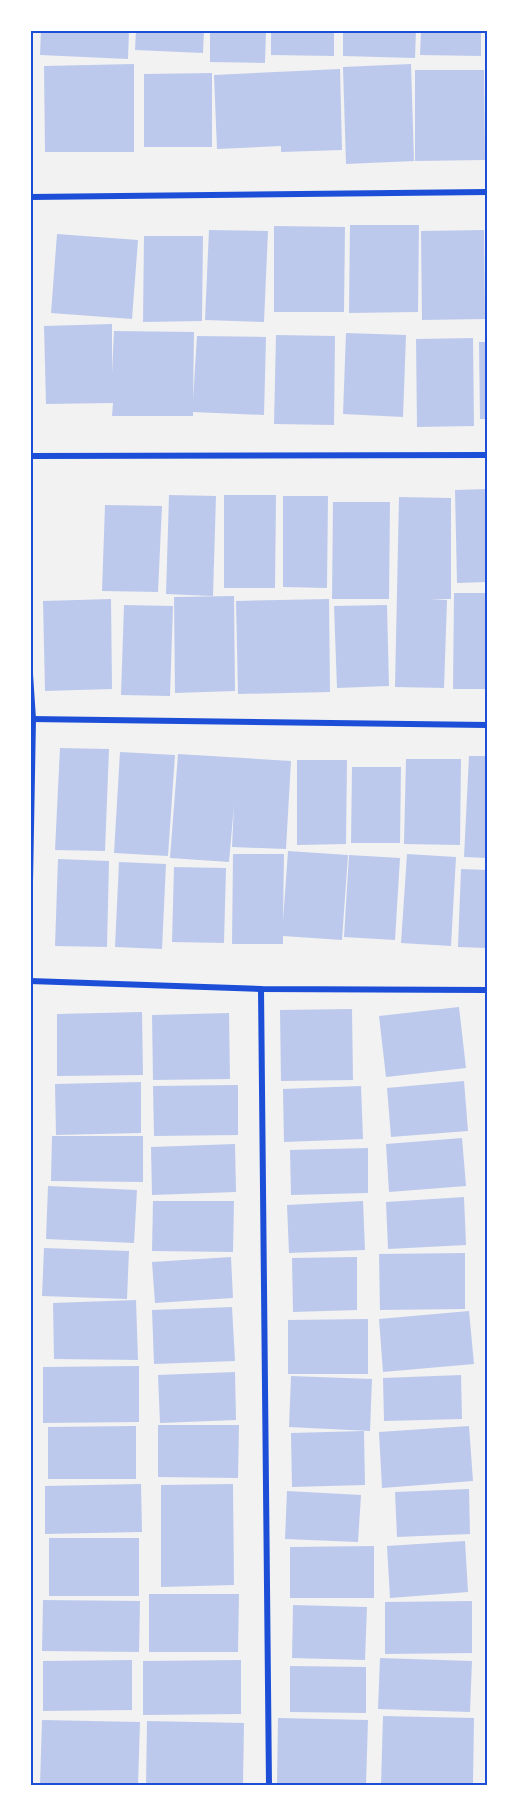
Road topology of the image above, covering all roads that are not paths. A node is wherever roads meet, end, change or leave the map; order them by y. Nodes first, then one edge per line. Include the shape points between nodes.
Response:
1 (487, 192) edge
2 (30, 197) edge
3 (487, 455) edge
4 (30, 456) edge
5 (30, 674) edge
6 (31, 719) edge
7 (487, 725) edge
8 (30, 883) edge
9 (30, 981) edge
10 (261, 989) junction
11 (487, 990) edge
12 (269, 1785) edge

1 - 2 street
3 - 4 street
5 - 6 street
6 - 7 street
6 - 8 street
9 - 10 street
10 - 11 street
10 - 12 street

